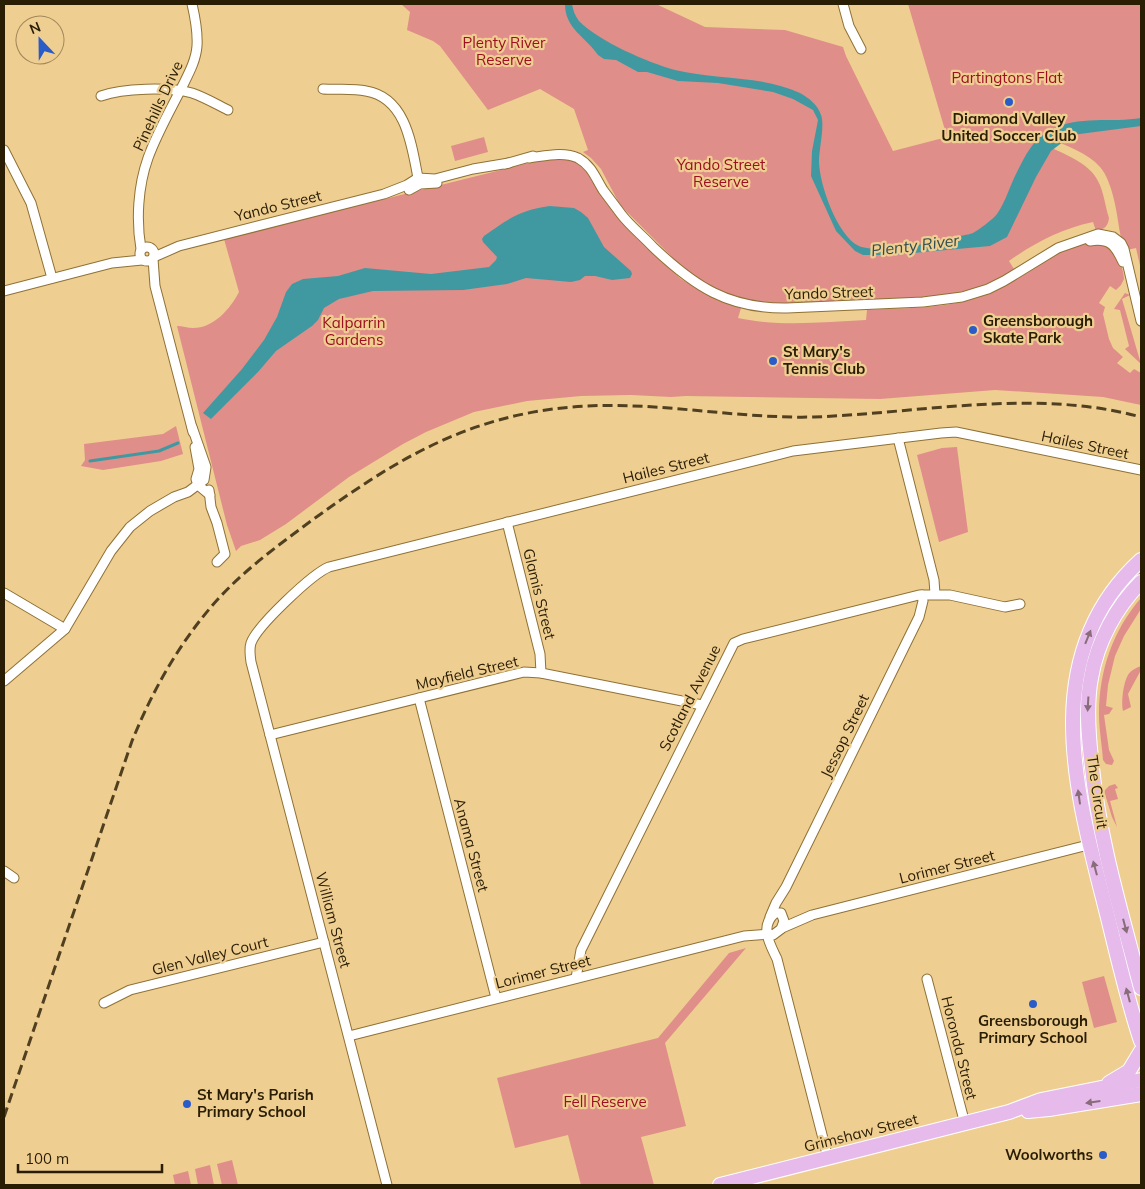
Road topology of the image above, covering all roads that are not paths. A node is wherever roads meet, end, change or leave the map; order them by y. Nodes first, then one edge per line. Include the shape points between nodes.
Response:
1 (192, 4) edge
2 (843, 4) edge
3 (861, 49) dead end
4 (323, 89) dead end
5 (180, 91) junction
6 (101, 96) dead end
7 (228, 110) dead end
8 (4, 150) edge
9 (419, 181) junction
10 (147, 254) junction
11 (52, 278) junction
12 (4, 291) edge
13 (1141, 321) edge
14 (898, 438) junction
15 (1141, 470) edge
16 (199, 482) junction
17 (507, 522) junction
18 (1141, 560) edge
19 (217, 562) dead end
20 (1141, 582) edge
21 (4, 593) edge
22 (935, 594) junction
23 (922, 595) junction
24 (1020, 604) dead end
25 (65, 629) junction
26 (251, 662) joint
27 (541, 672) junction
28 (4, 681) edge
29 (419, 698) junction
30 (702, 705) junction
31 (270, 735) junction
32 (1104, 840) junction
33 (1088, 845) junction
34 (786, 887) junction
35 (812, 916) junction
36 (783, 917) junction
37 (771, 929) junction
38 (324, 942) junction
39 (576, 978) junction
40 (928, 979) dead end
41 (1141, 988) edge
42 (496, 998) junction
43 (104, 1003) dead end
44 (348, 1036) junction
45 (1141, 1041) edge
46 (1141, 1051) edge
47 (1141, 1080) edge
48 (1098, 1088) junction
49 (1141, 1094) edge
50 (1010, 1112) junction
51 (965, 1124) junction
52 (828, 1158) junction
53 (387, 1185) edge
54 (720, 1185) edge

1 - 5 street, Pinehills Drive via 197,46
2 - 3 street via 849,26
4 - 9 street via 367,91 390,103 404,123
5 - 6 street via 130,90
5 - 7 street via 195,94
5 - 10 street, Pinehills Drive via 160,130 142,178 140,220
8 - 11 street via 31,203
9 - 10 street, Yando Street via 384,194
9 - 13 street, Yando Street via 529,158 571,155 591,168 633,227 684,275 724,298 760,307 815,308 949,300 988,289 1070,244 1111,239 1129,275
10 - 11 street, Yando Street
10 - 16 street, Pinehills Drive via 192,427
11 - 12 street, Yando Street
14 - 15 street, Hailes Street via 956,432
14 - 17 street, Hailes Street via 793,451
14 - 22 street
16 - 19 street, Pinehills Drive via 208,488 211,507 228,550
16 - 25 street via 139,519 122,536
17 - 26 street, Hailes Street via 324,569 258,630 251,643
17 - 27 street, Glamis Street via 540,654
33 -> 18 main road, The Circuit via 1076,771 1072,711 1074,685 1081,653 1094,621 1113,591
20 -> 32 main road, The Circuit via 1107,630 1091,678 1089,738 1095,798
21 - 25 street
22 - 23 street, Scotland Avenue
22 - 24 street, Scotland Avenue via 1005,607
23 - 30 street, Scotland Avenue via 739,640 731,647
23 - 34 street, Jessop Street via 919,617
25 - 28 street
26 - 31 street, William Street
27 - 29 street, Mayfield Street via 524,672
27 - 30 street, Mayfield Street
29 - 31 street, Mayfield Street
29 - 42 street, Anama Street
30 - 39 street, Scotland Avenue via 581,950
31 - 38 street, William Street
32 - 33 main road
32 -> 41 main road, The Circuit
33 - 35 street, Lorimer Street
45 -> 33 main road, The Circuit
34 - 36 street, Jessop Street
34 - 37 street, Jessop Street via 776,903
35 - 36 street, Lorimer Street
35 - 37 street, Lorimer Street
36 - 37 street, Jessop Street
36 - 37 street, Lorimer Street via 776,912
37 - 39 street, Lorimer Street
37 - 52 street, Jessop Street
38 - 43 street, Glen Valley Court via 130,990
38 - 44 street, William Street
39 - 42 street, Lorimer Street
40 - 51 street, Horonda Street
42 - 44 street, Lorimer Street
44 - 53 street, William Street
46 - 48 main road via 1129,1070
47 - 48 main road, Grimshaw Street
48 - 50 main road, Grimshaw Street via 1041,1100
49 -> 50 main road, Grimshaw Street
50 - 51 main road, Grimshaw Street
51 - 52 main road, Grimshaw Street
52 - 54 main road, Grimshaw Street

